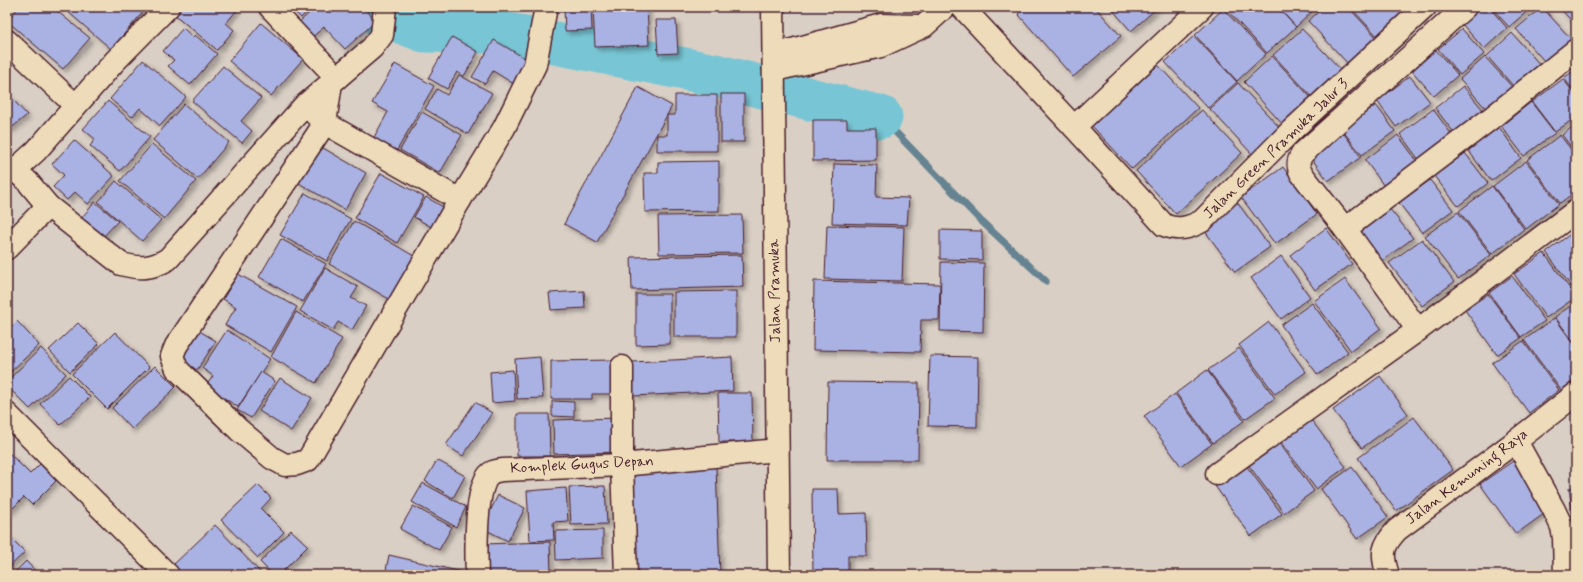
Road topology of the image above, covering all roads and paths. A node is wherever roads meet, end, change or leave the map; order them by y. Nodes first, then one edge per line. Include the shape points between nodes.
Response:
1 (167, 7) edge
2 (270, 7) edge
3 (773, 7) edge
4 (945, 7) edge
5 (962, 7) edge
6 (1202, 7) edge
7 (1425, 7) edge
8 (1465, 7) edge
9 (384, 13) edge
10 (545, 13) edge
11 (7, 41) edge
12 (1576, 50) edge
13 (774, 68) junction
14 (334, 80) junction
15 (75, 105) junction
16 (304, 106) junction
17 (325, 123) junction
18 (1074, 127) junction
19 (11, 166) edge
20 (460, 200) junction
21 (48, 206) junction
22 (1576, 211) edge
23 (1345, 229) junction
24 (7, 248) edge
25 (1418, 330) junction
26 (622, 366) dead end
27 (1576, 394) edge
28 (7, 414) edge
29 (1516, 442) junction
30 (777, 450) junction
31 (622, 465) junction
32 (1217, 474) dead end
33 (168, 575) edge
34 (476, 575) edge
35 (626, 575) edge
36 (779, 575) edge
37 (1388, 575) edge
38 (1565, 575) edge

1 - 15 street
2 - 14 street
3 - 13 street, Jalan Pramuka
4 - 13 street via 924,26 881,46
5 - 18 street, Jalan Green Pramuka Jalur 3
6 - 18 street
7 - 18 street, Jalan Green Pramuka Jalur 3 via 1291,131 1202,221 1190,227 1178,229 1164,225
8 - 23 street via 1303,153 1299,160 1301,174
9 - 14 street via 382,35 372,48
10 - 20 street via 535,65 504,128
11 - 15 street
12 - 23 street
13 - 30 street, Jalan Pramuka
14 - 16 street
14 - 17 street
15 - 19 street via 36,151
16 - 17 street
16 - 21 street via 168,259 157,265 148,268 121,264
17 - 20 street
17 - 20 street via 176,346 172,356 177,369 239,430 272,458 285,465 308,460
19 - 21 street
21 - 24 street
22 - 25 street
23 - 25 street
25 - 32 street
26 - 31 street
27 - 29 street, Jalan Kemuning Raya
28 - 33 street
29 - 37 street, Jalan Kemuning Raya via 1397,530 1387,541 1384,552
29 - 38 street via 1562,527
30 - 31 street, Komplek Gugus Depan
30 - 36 street, Jalan Pramuka
31 - 34 street, Komplek Gugus Depan via 492,472 487,478 480,501 476,537
31 - 35 street

